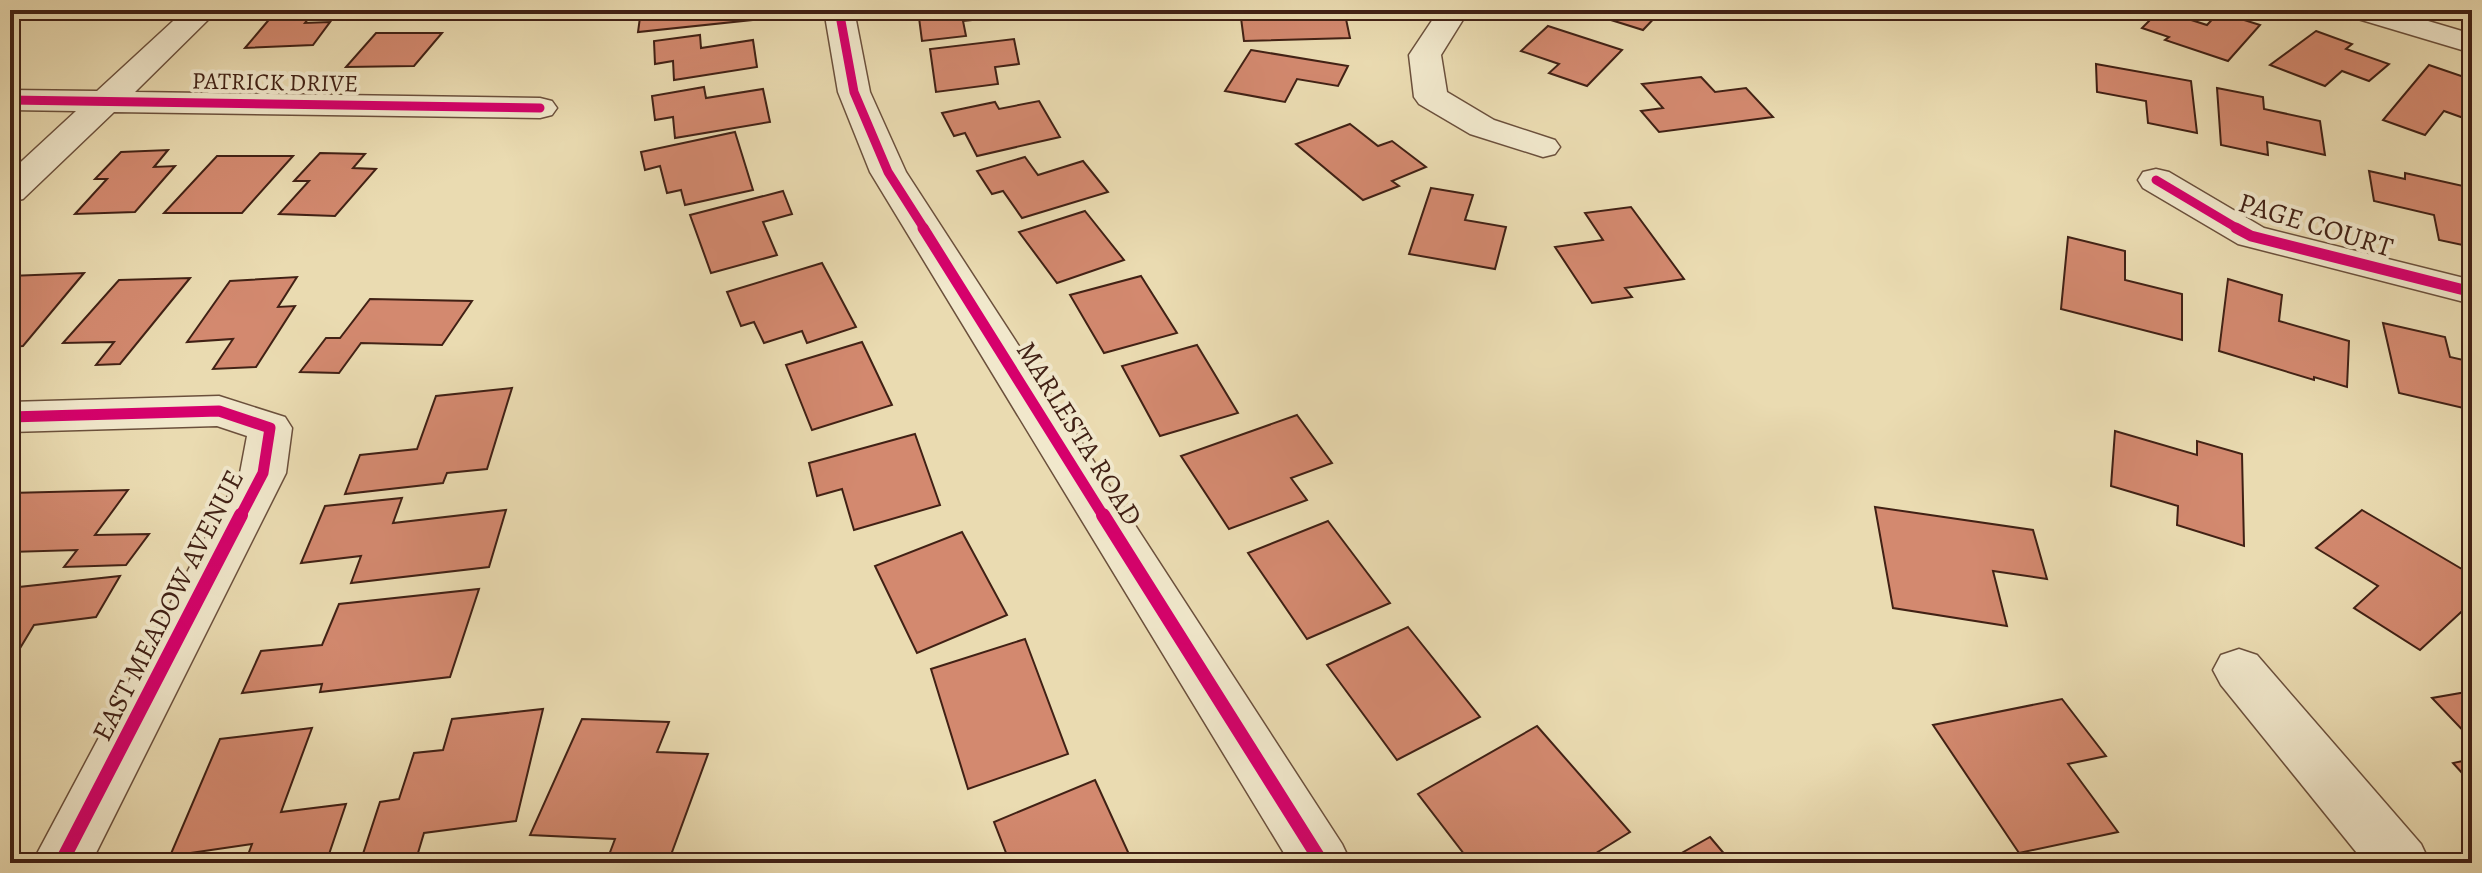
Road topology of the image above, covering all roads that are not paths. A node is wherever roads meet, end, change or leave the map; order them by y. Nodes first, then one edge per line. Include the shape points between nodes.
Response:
1 (203, 10) edge
2 (839, 10) edge
3 (1454, 10) edge
4 (2359, 10) edge
5 (2472, 44) edge
6 (10, 100) edge
7 (107, 101) junction
8 (540, 108) dead end
9 (1543, 147) dead end
10 (2156, 180) dead end
11 (10, 191) edge
12 (2472, 292) edge
13 (10, 417) edge
14 (2239, 670) dead end
15 (61, 863) edge
16 (1322, 863) edge
17 (2401, 863) edge

1 - 7 street
2 - 16 street, MARLESTA ROAD via 854,92 888,172
3 - 9 street via 1425,55 1431,97 1482,127
4 - 5 street
6 - 7 street, PATRICK DRIVE
7 - 8 street, PATRICK DRIVE
7 - 11 street
10 - 12 street, PAGE COURT via 2251,236
13 - 15 street, EAST MEADOW AVENUE via 219,411 270,428 263,473
14 - 17 street

